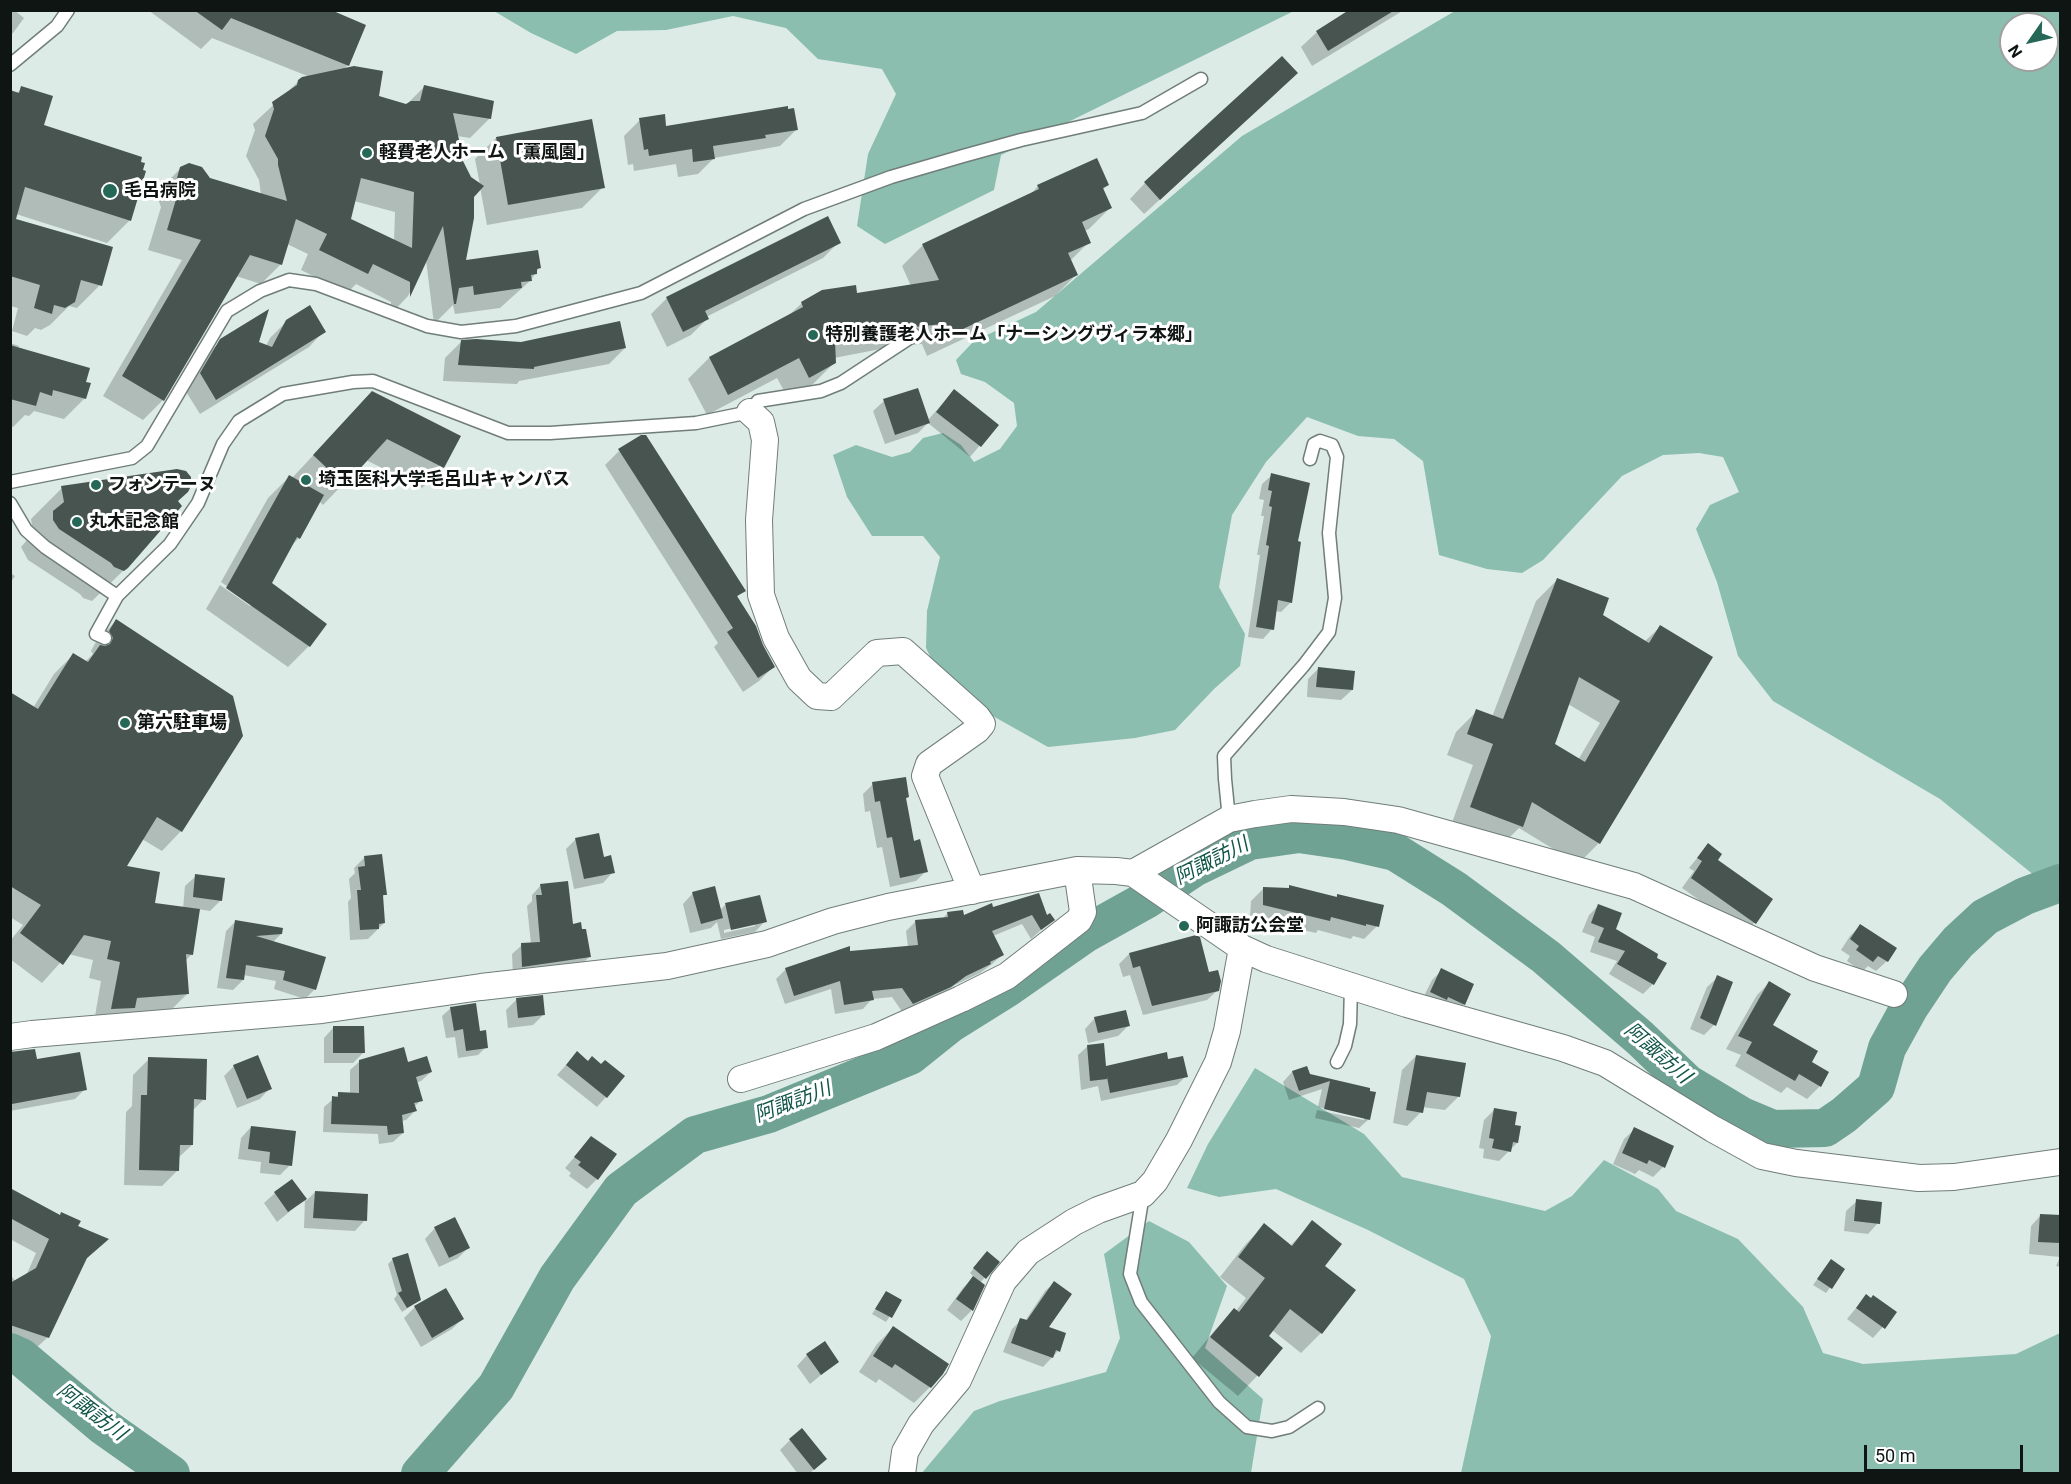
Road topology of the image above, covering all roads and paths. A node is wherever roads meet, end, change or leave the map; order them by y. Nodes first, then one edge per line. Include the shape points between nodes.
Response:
1 (68, 10) edge
2 (10, 65) edge
3 (1200, 79) dead end
4 (914, 335) dead end
5 (750, 412) junction
6 (1311, 459) dead end
7 (10, 482) edge
8 (10, 503) edge
9 (117, 596) junction
10 (105, 638) dead end
11 (1229, 819) junction
12 (1077, 870) junction
13 (1142, 878) junction
14 (972, 891) junction
15 (1242, 948) junction
16 (1351, 987) junction
17 (1894, 994) dead end
18 (10, 1037) edge
19 (1337, 1062) dead end
20 (741, 1079) dead end
21 (2061, 1162) edge
22 (1143, 1194) junction
23 (1318, 1408) dead end
24 (902, 1473) edge

1 - 2 lane via 57,26
3 - 7 lane via 1143,113 963,156 804,208 641,294 526,324 461,332 427,326 316,284 290,280 260,291 227,311 147,446 132,458
4 - 5 lane via 840,383 821,391 758,401
5 - 9 lane via 696,423 508,433 373,381 283,394 239,421 223,444 198,503 170,544
5 - 14 street via 760,422 765,440 759,520 761,595 776,638 798,679 817,696 831,697 877,653 903,651 981,724 929,764 925,776
6 - 11 lane via 1314,444 1320,441 1332,445 1337,457 1329,533 1335,598 1329,632 1224,756
8 - 9 lane via 26,530 45,547
9 - 10 lane via 96,634
11 - 13 street
11 - 17 street via 1291,809 1398,820 1634,886 1815,968
12 - 13 street
12 - 14 street
12 - 20 street via 1083,912 1079,920 1007,976 876,1037
13 - 15 street
14 - 18 street via 888,907 767,944 667,966 322,1010
15 - 16 street
15 - 22 street via 1218,1062 1179,1140
16 - 19 lane via 1350,1024
16 - 21 street via 1605,1063 1762,1156 1918,1178 1954,1177
22 - 23 lane via 1130,1274 1141,1302 1220,1402 1247,1426 1272,1431 1289,1427
22 - 24 street via 1074,1222 1029,1252 1003,1281 958,1380 921,1424 905,1452

